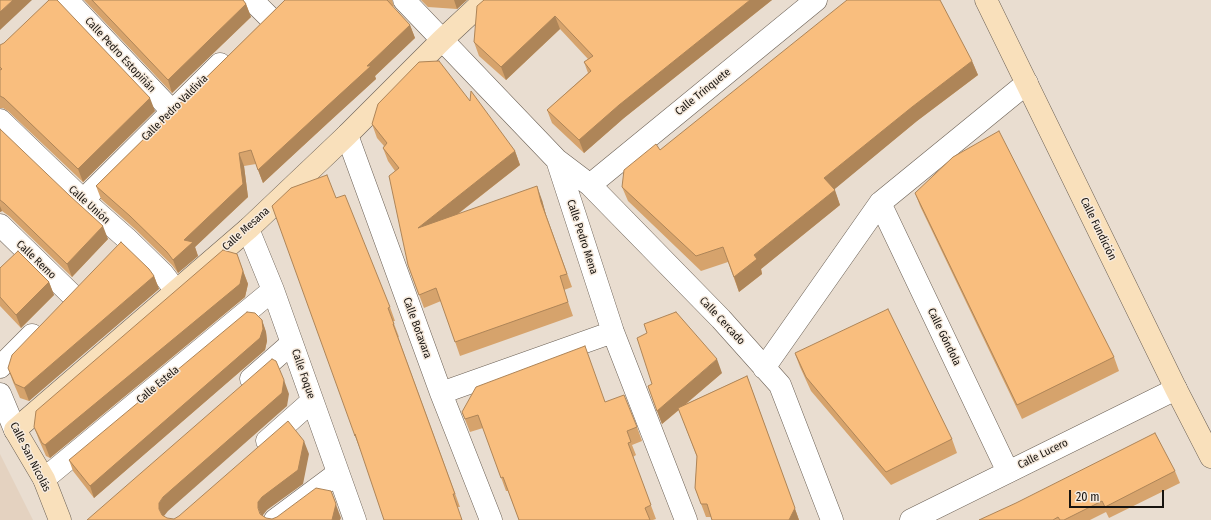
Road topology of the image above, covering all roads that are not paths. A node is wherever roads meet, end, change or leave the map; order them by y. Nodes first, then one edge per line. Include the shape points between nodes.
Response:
1 (67, 0) edge
2 (252, 0) edge
3 (285, 0) edge
4 (404, 0) edge
5 (485, 0) edge
6 (816, 0) edge
7 (986, 0) edge
8 (442, 40) junction
9 (235, 50) edge
10 (1027, 83) junction
11 (172, 111) junction
12 (0, 120) edge
13 (347, 135) junction
14 (557, 160) junction
15 (590, 185) junction
16 (83, 200) junction
17 (880, 203) junction
18 (0, 225) edge
19 (248, 229) junction
20 (273, 290) junction
21 (176, 291) junction
22 (613, 332) junction
23 (292, 343) junction
24 (0, 367) edge
25 (764, 368) junction
26 (1176, 389) junction
27 (238, 390) edge
28 (441, 393) junction
29 (0, 394) edge
30 (312, 401) junction
31 (15, 430) junction
32 (253, 453) edge
33 (1211, 457) edge
34 (1008, 472) junction
35 (338, 473) junction
36 (44, 479) junction
37 (60, 520) edge
38 (275, 520) edge
39 (355, 520) edge
40 (491, 520) edge
41 (686, 520) edge
42 (832, 520) edge
43 (910, 520) edge

1 - 11 street, Calle Pedro Estopiñán
2 - 3 street via 263,23
4 - 8 street, Calle Pedro Mena
5 - 8 street, Calle Mesana
6 - 15 street, Calle Trinquete
7 - 10 street, Calle Fundición
8 - 13 street, Calle Mesana
8 - 14 street, Calle Pedro Mena
9 - 11 street, Calle Pedro Valdivia
10 - 17 street
10 - 26 street, Calle Fundición
11 - 16 street, Calle Pedro Valdivia
12 - 16 street, Calle Unión
13 - 19 street, Calle Mesana
13 - 28 street, Calle Botavara
14 - 15 street, Calle Cercado
14 - 22 street, Calle Pedro Mena
15 - 25 street, Calle Cercado via 721,319
16 - 21 street, Calle Unión via 121,244 163,274
17 - 25 street
17 - 34 street, Calle Góndola
18 - 24 street, Calle Remo via 78,289
19 - 20 street, Calle Foque
19 - 21 street, Calle Mesana
20 - 23 street, Calle Foque
20 - 36 street, Calle Estela
21 - 31 street, Calle Mesana
22 - 28 street
22 - 41 street, Calle Pedro Mena
23 - 27 street
23 - 30 street, Calle Foque
25 - 42 street, Calle Cercado via 780,385
26 - 33 street, Calle Fundición
26 - 34 street, Calle Lucero
28 - 40 street, Calle Botavara
29 - 31 street, Calle San Nicolás
30 - 32 street
30 - 35 street, Calle Foque
31 - 36 street, Calle San Nicolás
34 - 43 street, Calle Lucero
35 - 38 street
35 - 39 street, Calle Foque
36 - 37 street, Calle San Nicolás

